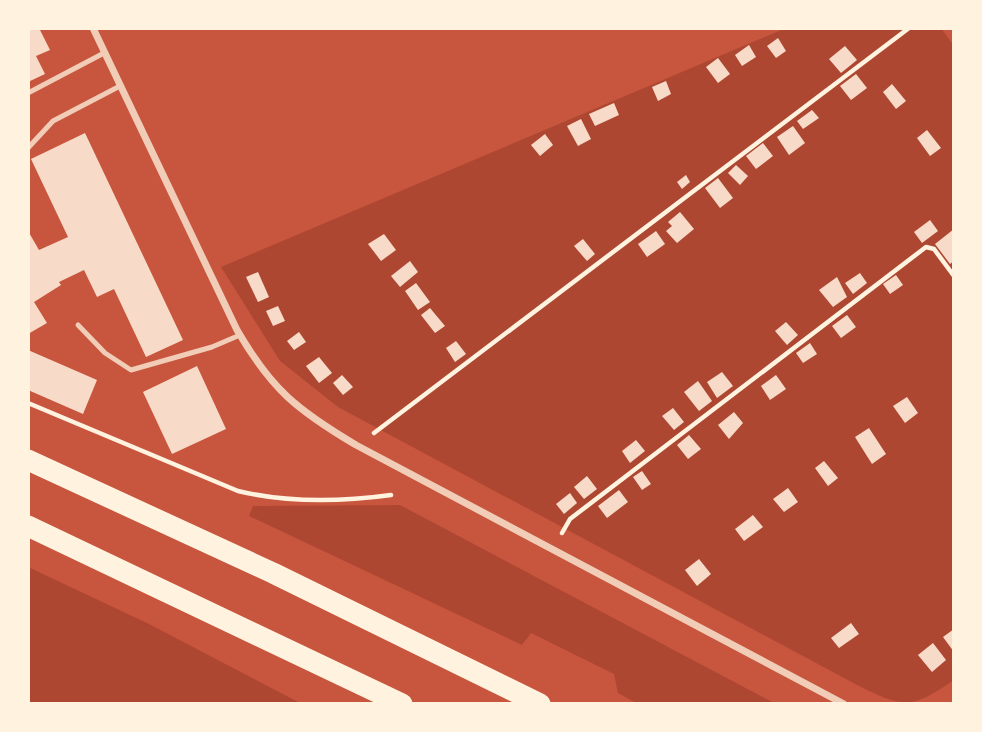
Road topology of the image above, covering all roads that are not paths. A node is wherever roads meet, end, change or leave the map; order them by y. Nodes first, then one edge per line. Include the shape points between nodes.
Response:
1 (93, 28) edge
2 (104, 52) junction
3 (120, 86) junction
4 (28, 93) edge
5 (28, 148) edge
6 (78, 325) dead end
7 (240, 335) junction
8 (28, 460) edge
9 (28, 526) edge
10 (402, 704) edge
11 (540, 704) edge
12 (844, 704) edge

1 - 2 street
2 - 3 street
2 - 4 lane
3 - 5 lane via 53,121
3 - 7 street
6 - 7 lane via 105,353 131,370
7 - 12 street via 260,370 312,419
8 - 11 highway
9 - 10 highway

